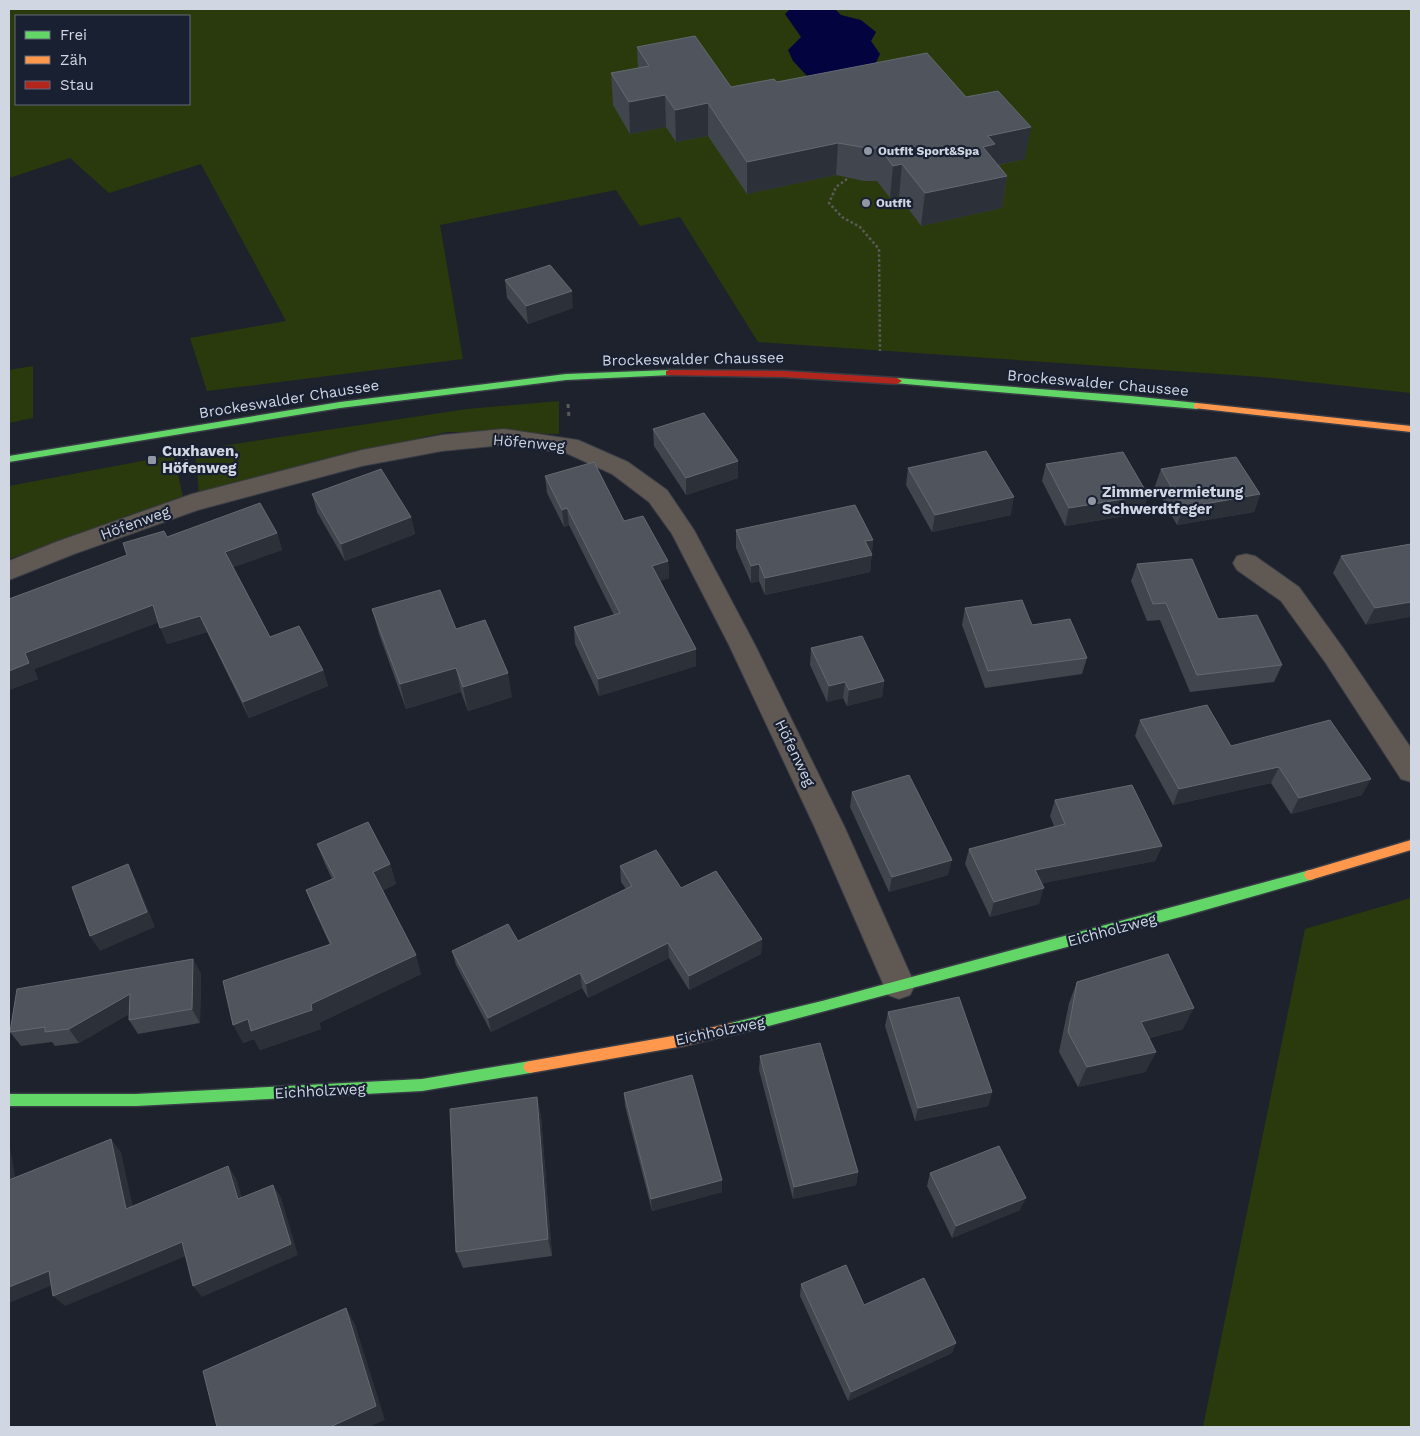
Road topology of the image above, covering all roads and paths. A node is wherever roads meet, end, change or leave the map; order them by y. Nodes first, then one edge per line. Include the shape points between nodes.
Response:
1 (847, 178) edge
2 (880, 358) dead end
3 (1411, 429) edge
4 (9, 459) edge
5 (1246, 563) dead end
6 (9, 571) edge
7 (1411, 771) edge
8 (1411, 845) edge
9 (899, 986) junction
10 (9, 1100) edge

1 - 2 path via 836,187 829,203 842,217 860,227 879,249
3 - 4 street, Brockeswalder Chaussee via 1131,399 789,373 718,371 566,377 340,405
5 - 7 street via 1290,594
6 - 9 street, Höfenweg via 192,503 362,458 442,443 504,437 570,446 620,468 658,496 682,530 742,645 830,828
8 - 9 street, Eichholzweg via 1250,893
9 - 10 street, Eichholzweg via 811,1011 684,1040 422,1085 136,1100

